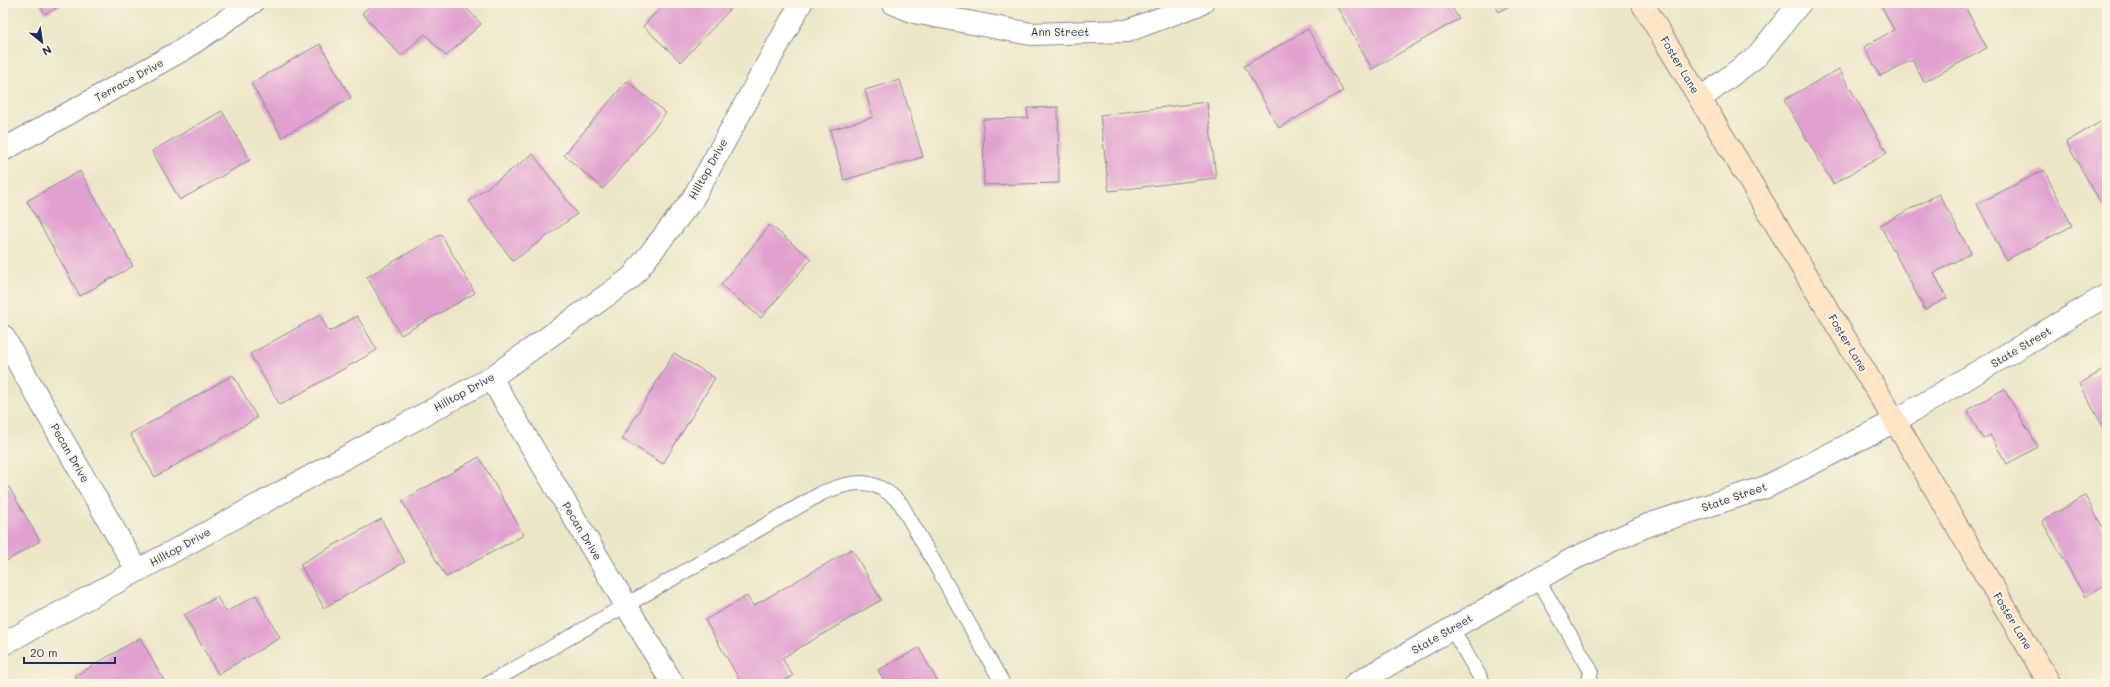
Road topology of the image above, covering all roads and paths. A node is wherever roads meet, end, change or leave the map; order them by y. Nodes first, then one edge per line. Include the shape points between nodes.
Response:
1 (252, 3) edge
2 (801, 3) edge
3 (893, 3) edge
4 (1202, 3) edge
5 (1642, 3) edge
6 (1800, 3) edge
7 (1700, 99) junction
8 (3, 150) edge
9 (2107, 295) edge
10 (3, 336) edge
11 (491, 378) junction
12 (1895, 421) junction
13 (138, 570) junction
14 (1538, 580) junction
15 (625, 604) junction
16 (1452, 629) junction
17 (3, 644) edge
18 (488, 684) edge
19 (672, 684) edge
20 (1003, 684) edge
21 (1355, 684) edge
22 (1484, 684) edge
23 (1588, 684) edge
24 (2050, 684) edge

1 - 8 street, Terrace Drive via 184,49
2 - 11 street, Hilltop Drive via 692,200 631,278
3 - 4 street, Ann Street via 914,12 1031,34 1127,31
5 - 7 street, Foster Lane
6 - 7 street via 1757,56
7 - 12 street, Foster Lane
9 - 12 street, State Street
10 - 13 street, Pecan Drive
11 - 13 street, Hilltop Drive
11 - 15 street, Pecan Drive
12 - 14 street, State Street via 1766,487 1648,525 1573,559
12 - 24 street, Foster Lane
13 - 17 street, Hilltop Drive
14 - 16 street, State Street
14 - 23 lane via 1591,671
15 - 18 lane
15 - 19 street, Pecan Drive
15 - 20 lane via 822,493 842,484 875,484 889,492 901,504
16 - 21 street, State Street
16 - 22 lane

